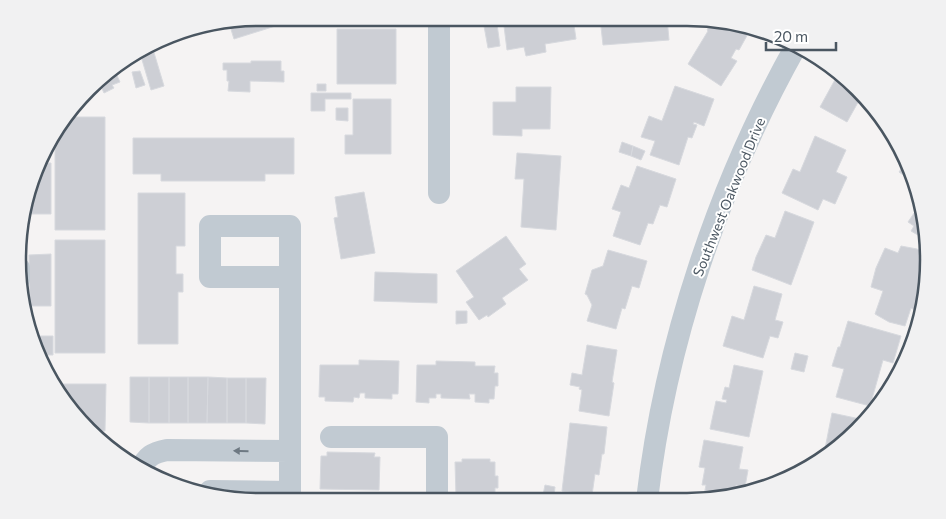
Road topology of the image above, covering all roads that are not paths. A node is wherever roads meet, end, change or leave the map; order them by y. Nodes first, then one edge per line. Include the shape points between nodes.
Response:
1 (439, 26) edge
2 (793, 52) edge
3 (438, 193) dead end
4 (290, 277) dead end
5 (331, 437) dead end
6 (290, 451) junction
7 (145, 463) edge
8 (290, 493) edge
9 (437, 493) edge
10 (648, 493) edge

1 - 3 street
2 - 10 street, Southwest Oakwood Drive via 738,166 702,254 678,336 659,422
4 - 6 street
5 - 9 street via 438,436
6 -> 7 street via 167,450 154,453
6 - 8 street

